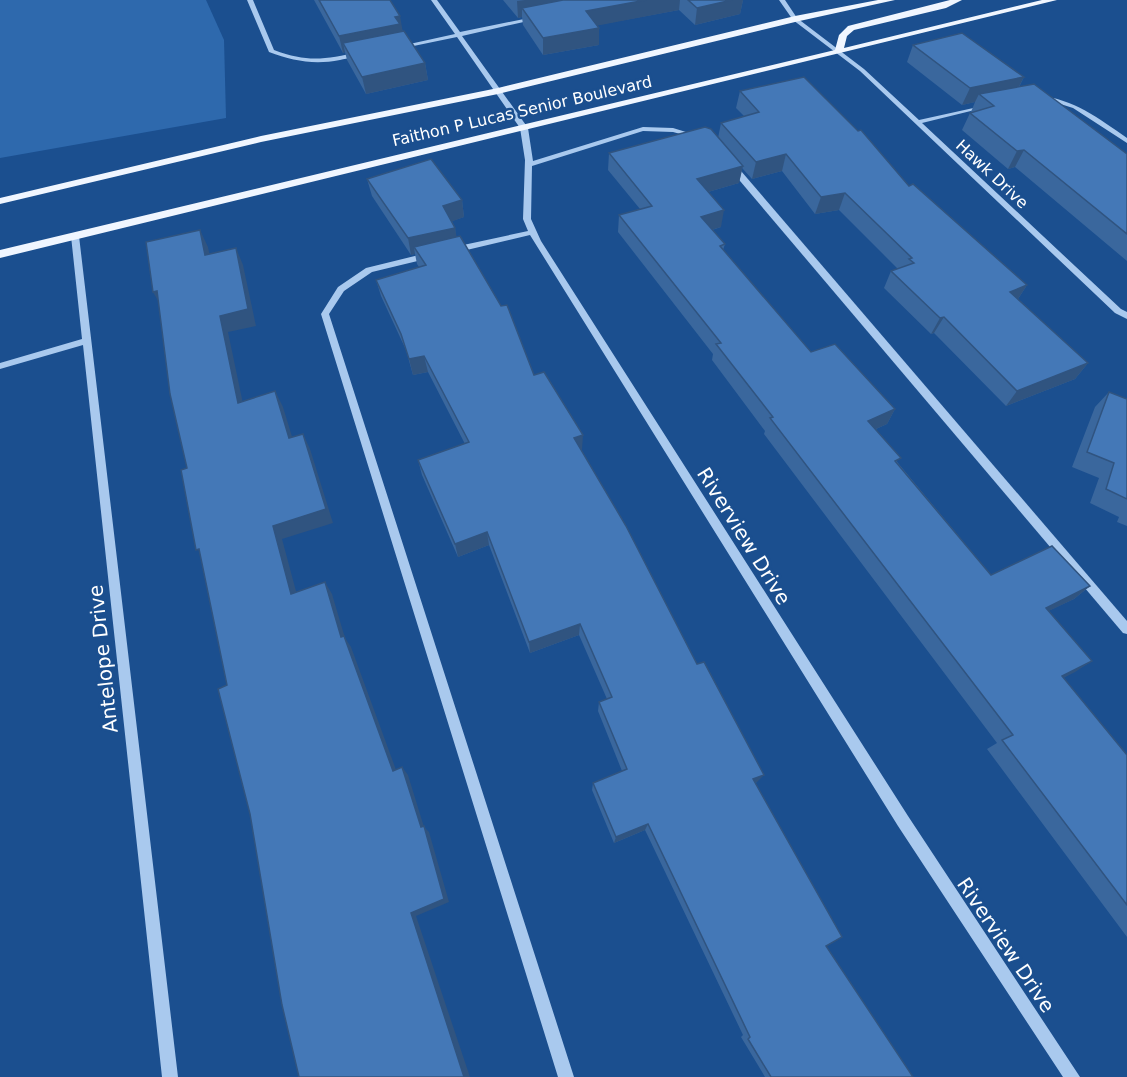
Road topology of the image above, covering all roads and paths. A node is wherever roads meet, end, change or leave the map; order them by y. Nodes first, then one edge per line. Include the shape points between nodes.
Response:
1 (250, 0) edge
2 (434, 0) edge
3 (782, 0) edge
4 (891, 0) edge
5 (958, 0) edge
6 (1053, 0) edge
7 (537, 19) edge
8 (795, 19) junction
9 (459, 35) junction
10 (391, 48) edge
11 (839, 51) junction
12 (369, 52) edge
13 (498, 91) junction
14 (1034, 97) edge
15 (988, 105) edge
16 (918, 122) junction
17 (524, 128) junction
18 (702, 139) edge
19 (1127, 141) edge
20 (727, 160) edge
21 (529, 165) junction
22 (0, 201) edge
23 (532, 232) junction
24 (75, 236) junction
25 (0, 254) edge
26 (1127, 316) edge
27 (87, 341) junction
28 (0, 366) edge
29 (1127, 629) edge
30 (170, 1077) edge
31 (566, 1077) edge
32 (1072, 1077) edge

1 - 12 street via 271,51 313,63
2 - 9 street, Riverview Drive
3 - 8 street, Hawk Drive
4 - 8 main road, Faithon P Lucas Senior Boulevard
5 - 11 main road via 851,28 843,35
6 - 11 main road, Faithon P Lucas Senior Boulevard
7 - 9 street
8 - 11 street, Hawk Drive
8 - 13 main road, Faithon P Lucas Senior Boulevard
9 - 10 street
9 - 13 street, Riverview Drive
11 - 16 street, Hawk Drive
11 - 17 main road, Faithon P Lucas Senior Boulevard
13 - 17 street, Riverview Drive
13 - 22 main road, Faithon P Lucas Senior Boulevard via 261,139
14 - 19 street via 1057,98 1076,105
15 - 16 street
16 - 26 street, Hawk Drive
17 - 21 street, Riverview Drive
17 - 24 main road, Faithon P Lucas Senior Boulevard
18 - 21 street via 673,130 643,129
20 - 29 street
21 - 23 street, Riverview Drive via 527,219
23 - 31 street via 369,270 340,289 325,314
23 - 32 street, Riverview Drive via 903,821
24 - 25 main road, Faithon P Lucas Senior Boulevard
24 - 27 street, Antelope Drive
27 - 28 street
27 - 30 street, Antelope Drive

